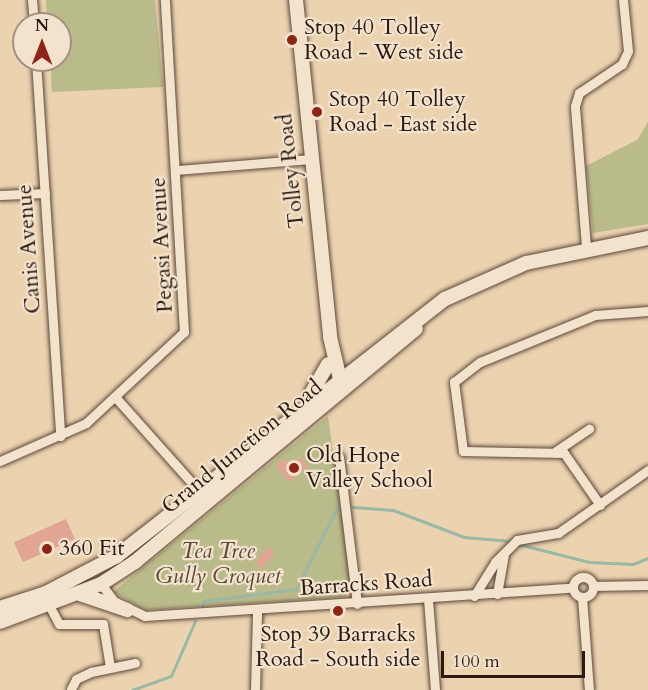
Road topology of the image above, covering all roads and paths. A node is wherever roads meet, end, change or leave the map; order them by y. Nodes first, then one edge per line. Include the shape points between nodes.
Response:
1 (165, 0) edge
2 (296, 0) edge
3 (623, 0) edge
4 (37, 72) edge
5 (310, 159) junction
6 (177, 170) junction
7 (45, 193) junction
8 (0, 195) edge
9 (648, 238) edge
10 (586, 247) junction
11 (462, 291) junction
12 (648, 311) edge
13 (332, 360) junction
14 (363, 360) junction
15 (343, 384) junction
16 (117, 399) junction
17 (589, 429) dead end
18 (60, 436) junction
19 (260, 442) junction
20 (556, 451) junction
21 (339, 457) dead end
22 (0, 461) edge
23 (648, 470) edge
24 (203, 496) junction
25 (600, 505) junction
26 (506, 548) junction
27 (93, 571) junction
28 (101, 584) junction
29 (648, 585) edge
30 (593, 586) junction
31 (572, 588) junction
32 (80, 594) junction
33 (497, 594) junction
34 (474, 596) junction
35 (582, 597) junction
36 (428, 599) junction
37 (357, 604) junction
38 (50, 607) junction
39 (0, 608) edge
40 (127, 610) junction
41 (257, 611) junction
42 (0, 622) edge
43 (135, 663) dead end
44 (110, 667) junction
45 (71, 689) edge
46 (255, 690) edge
47 (435, 690) edge
48 (589, 690) edge

1 - 6 street, Pegasi Avenue
2 - 5 main road, Tolley Road
3 - 10 street via 628,51 622,64 579,93 575,106
4 - 7 street, Canis Avenue
5 - 6 street
5 - 13 main road, Tolley Road
6 - 16 street, Pegasi Avenue via 184,332
7 - 8 street
7 - 18 street, Canis Avenue
9 - 10 main road, Grand Junction Road
10 - 11 main road, Grand Junction Road via 526,263
11 - 14 main road, Grand Junction Road via 426,311
11 - 15 main road, Grand Junction Road
12 - 20 street via 595,315 459,374 453,397 463,451 487,455
13 - 14 main road
13 - 15 main road, Tolley Road
13 - 19 main road via 321,384
14 - 15 main road, Grand Junction Road
15 - 19 main road, Grand Junction Road
15 - 24 main road, Grand Junction Road
16 - 18 street, Pegasi Avenue
16 - 24 street
17 - 20 street
18 - 22 street, Pegasi Avenue
19 - 24 main road, Grand Junction Road
20 - 25 street via 564,453
21 - 37 street
23 - 25 street
24 - 27 main road, Grand Junction Road
24 - 28 main road, Grand Junction Road
25 - 26 street via 558,533 517,540
26 - 33 street
26 - 34 street
27 - 28 main road
27 - 39 main road, Grand Junction Road
28 - 32 main road, Grand Junction Road
28 - 40 street
29 - 30 street
30 - 31 street, Barracks Road via 582,577
30 - 35 street
31 - 33 street, Barracks Road
31 - 35 street
32 - 38 main road, Grand Junction Road
32 - 40 main road
33 - 34 street, Barracks Road
34 - 36 street, Barracks Road
35 - 48 street
36 - 37 street, Barracks Road
36 - 47 street
37 - 41 street, Barracks Road
38 - 42 main road, Grand Junction Road
38 - 44 street via 59,624 103,624
40 - 41 street, Barracks Road via 144,616
41 - 46 street
43 - 44 street
44 - 45 street via 76,680

